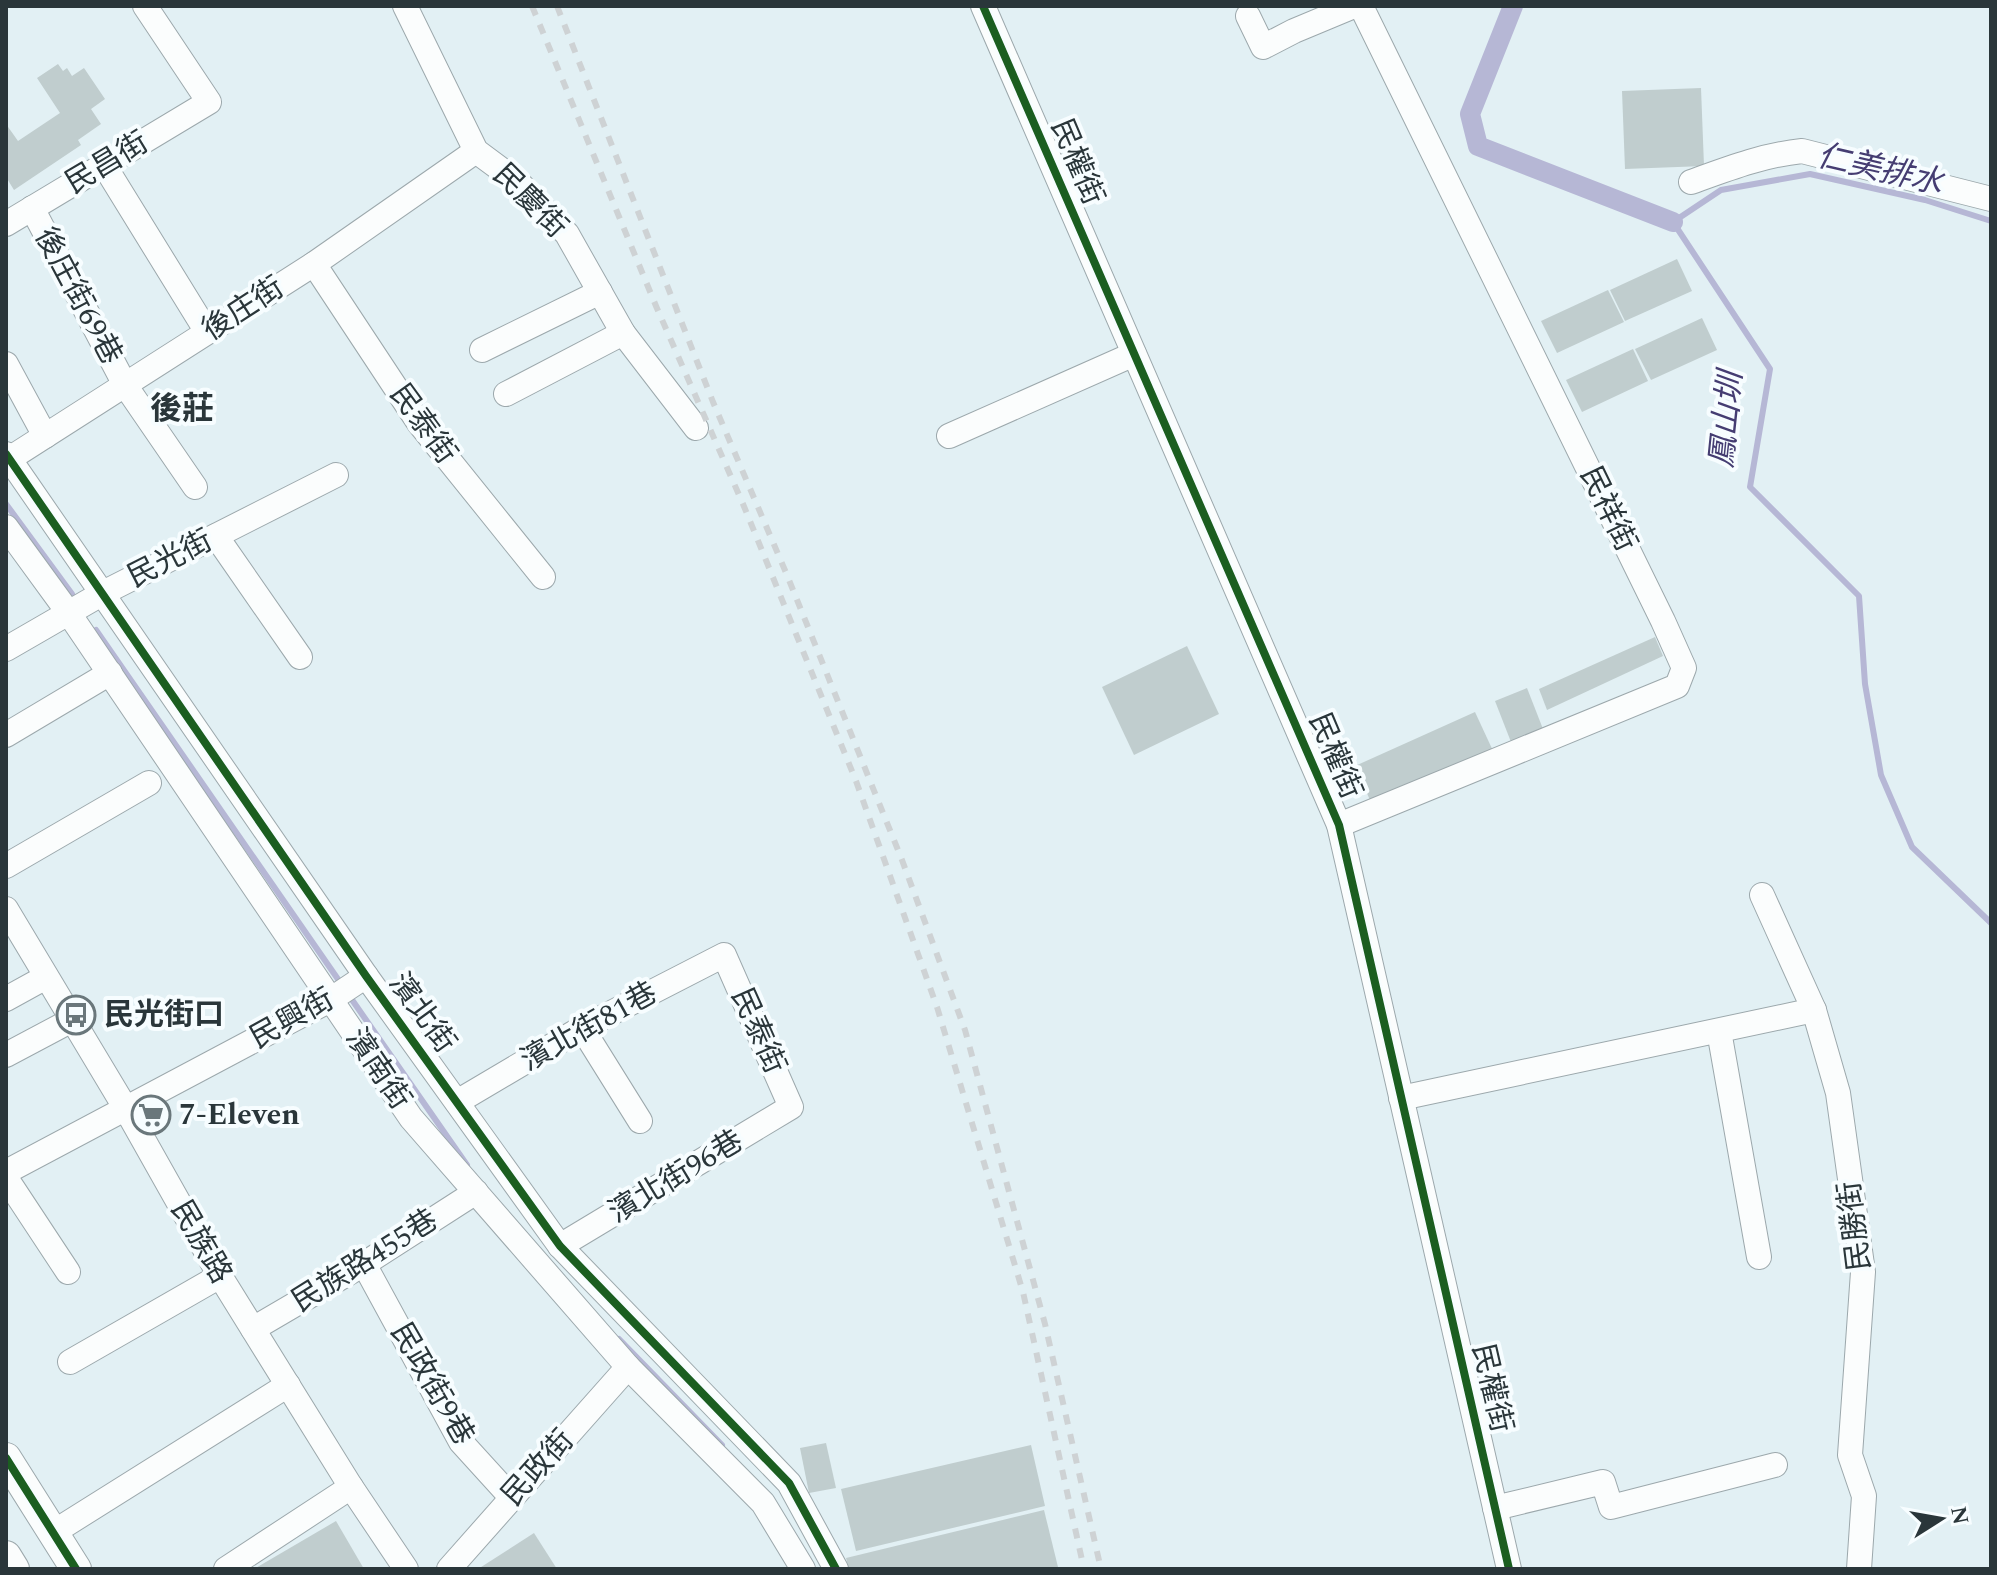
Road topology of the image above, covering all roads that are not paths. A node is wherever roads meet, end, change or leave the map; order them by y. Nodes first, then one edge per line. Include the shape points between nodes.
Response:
1 (145, 6) edge
2 (405, 6) edge
3 (983, 6) edge
4 (1354, 6) edge
5 (1361, 6) edge
6 (1248, 16) dead end
7 (476, 151) junction
8 (104, 165) junction
9 (1691, 182) dead end
10 (1991, 199) edge
11 (32, 208) junction
12 (6, 224) edge
13 (314, 264) junction
14 (600, 292) junction
15 (207, 332) junction
16 (623, 333) junction
17 (482, 350) dead end
18 (1134, 354) junction
19 (6, 364) edge
20 (125, 385) junction
21 (506, 394) dead end
22 (696, 428) dead end
23 (45, 436) junction
24 (949, 436) dead end
25 (7, 458) edge
26 (336, 475) dead end
27 (195, 487) dead end
28 (6, 527) edge
29 (216, 536) junction
30 (543, 577) dead end
31 (103, 593) junction
32 (68, 612) junction
33 (6, 649) edge
34 (300, 657) dead end
35 (110, 673) junction
36 (6, 735) edge
37 (149, 783) dead end
38 (1339, 825) junction
39 (6, 866) edge
40 (1762, 895) dead end
41 (6, 909) edge
42 (724, 955) joint
43 (46, 977) junction
44 (349, 988) junction
45 (6, 999) edge
46 (1814, 1010) junction
47 (72, 1020) junction
48 (582, 1028) junction
49 (1719, 1031) junction
50 (6, 1055) edge
51 (1401, 1098) junction
52 (457, 1102) junction
53 (791, 1107) joint
54 (126, 1109) junction
55 (640, 1121) dead end
56 (6, 1175) edge
57 (476, 1192) junction
58 (560, 1246) junction
59 (1759, 1257) dead end
60 (364, 1264) junction
61 (68, 1272) dead end
62 (220, 1276) junction
63 (253, 1329) junction
64 (70, 1362) dead end
65 (628, 1367) junction
66 (288, 1385) junction
67 (6, 1458) edge
68 (1775, 1465) dead end
69 (351, 1487) junction
70 (511, 1497) junction
71 (1495, 1508) junction
72 (54, 1532) junction
73 (6, 1556) edge
74 (14, 1569) edge
75 (76, 1569) edge
76 (226, 1569) edge
77 (406, 1569) edge
78 (449, 1569) edge
79 (803, 1569) edge
80 (836, 1569) edge
81 (1509, 1569) edge
82 (1859, 1569) edge

1 - 8 street, 民昌街 via 209,102
2 - 7 street, 民慶街
3 - 18 street, 民權街
4 - 6 street via 1263,47
5 - 38 street, 民祥街 via 1684,668 1677,686
7 - 13 street, 後庄街
7 - 14 street, 民慶街 via 518,182 567,234
8 - 11 street, 民昌街
8 - 15 street
9 - 10 street via 1744,163 1802,151
11 - 12 street, 民昌街
11 - 20 street, 後庄街69巷
13 - 15 street, 後庄街
13 - 30 street, 民泰街 via 419,423
14 - 16 street, 民慶街
14 - 17 street
15 - 20 street, 後庄街
16 - 21 street
16 - 22 street, 民慶街
18 - 24 street
18 - 38 street, 民權街
19 - 23 street
20 - 23 street, 後庄街
20 - 27 street, 後庄街69巷
23 - 25 street, 後庄街
25 - 31 street, 濱北街
26 - 29 street, 民光街
28 - 32 street, 濱南街
29 - 31 street, 民光街
29 - 34 street
31 - 32 street, 民光街
31 - 44 street, 濱北街
32 - 33 street, 民光街
32 - 35 street, 濱南街
35 - 36 street
35 - 44 street, 濱南街
37 - 39 street
38 - 51 street, 民權街
40 - 46 street, 民勝街
41 - 43 street, 民族路
42 - 48 street, 濱北街81巷
42 - 53 street, 民泰街
43 - 45 street
43 - 47 street, 民族路
44 - 52 street, 濱北街
44 - 54 street, 民興街
44 - 57 street, 濱南街 via 411,1118
46 - 49 street
46 - 82 street, 民勝街 via 1838,1093 1863,1272 1850,1455 1864,1496
47 - 50 street
47 - 54 street, 民族路
48 - 52 street, 濱北街81巷
48 - 55 street
49 - 51 street
49 - 59 street
51 - 71 street, 民權街
52 - 58 street, 濱北街
53 - 58 street, 濱北街96巷
54 - 56 street, 民興街
54 - 62 street, 民族路
56 - 61 street
57 - 60 street, 民族路455巷
57 - 65 street, 濱南街
58 - 80 street, 濱北街 via 789,1483
60 - 63 street, 民族路455巷
60 - 70 street, 民政街9巷 via 461,1442
62 - 63 street, 民族路
62 - 64 street
63 - 66 street, 民族路
65 - 70 street, 民政街
65 - 79 street, 濱南街 via 763,1503
66 - 69 street, 民族路
66 - 72 street
67 - 72 main road
68 - 71 street via 1611,1507 1603,1482
69 - 76 street
69 - 77 street, 民族路
70 - 78 street, 民政街
71 - 81 street, 民權街
72 - 75 main road
73 - 74 main road

